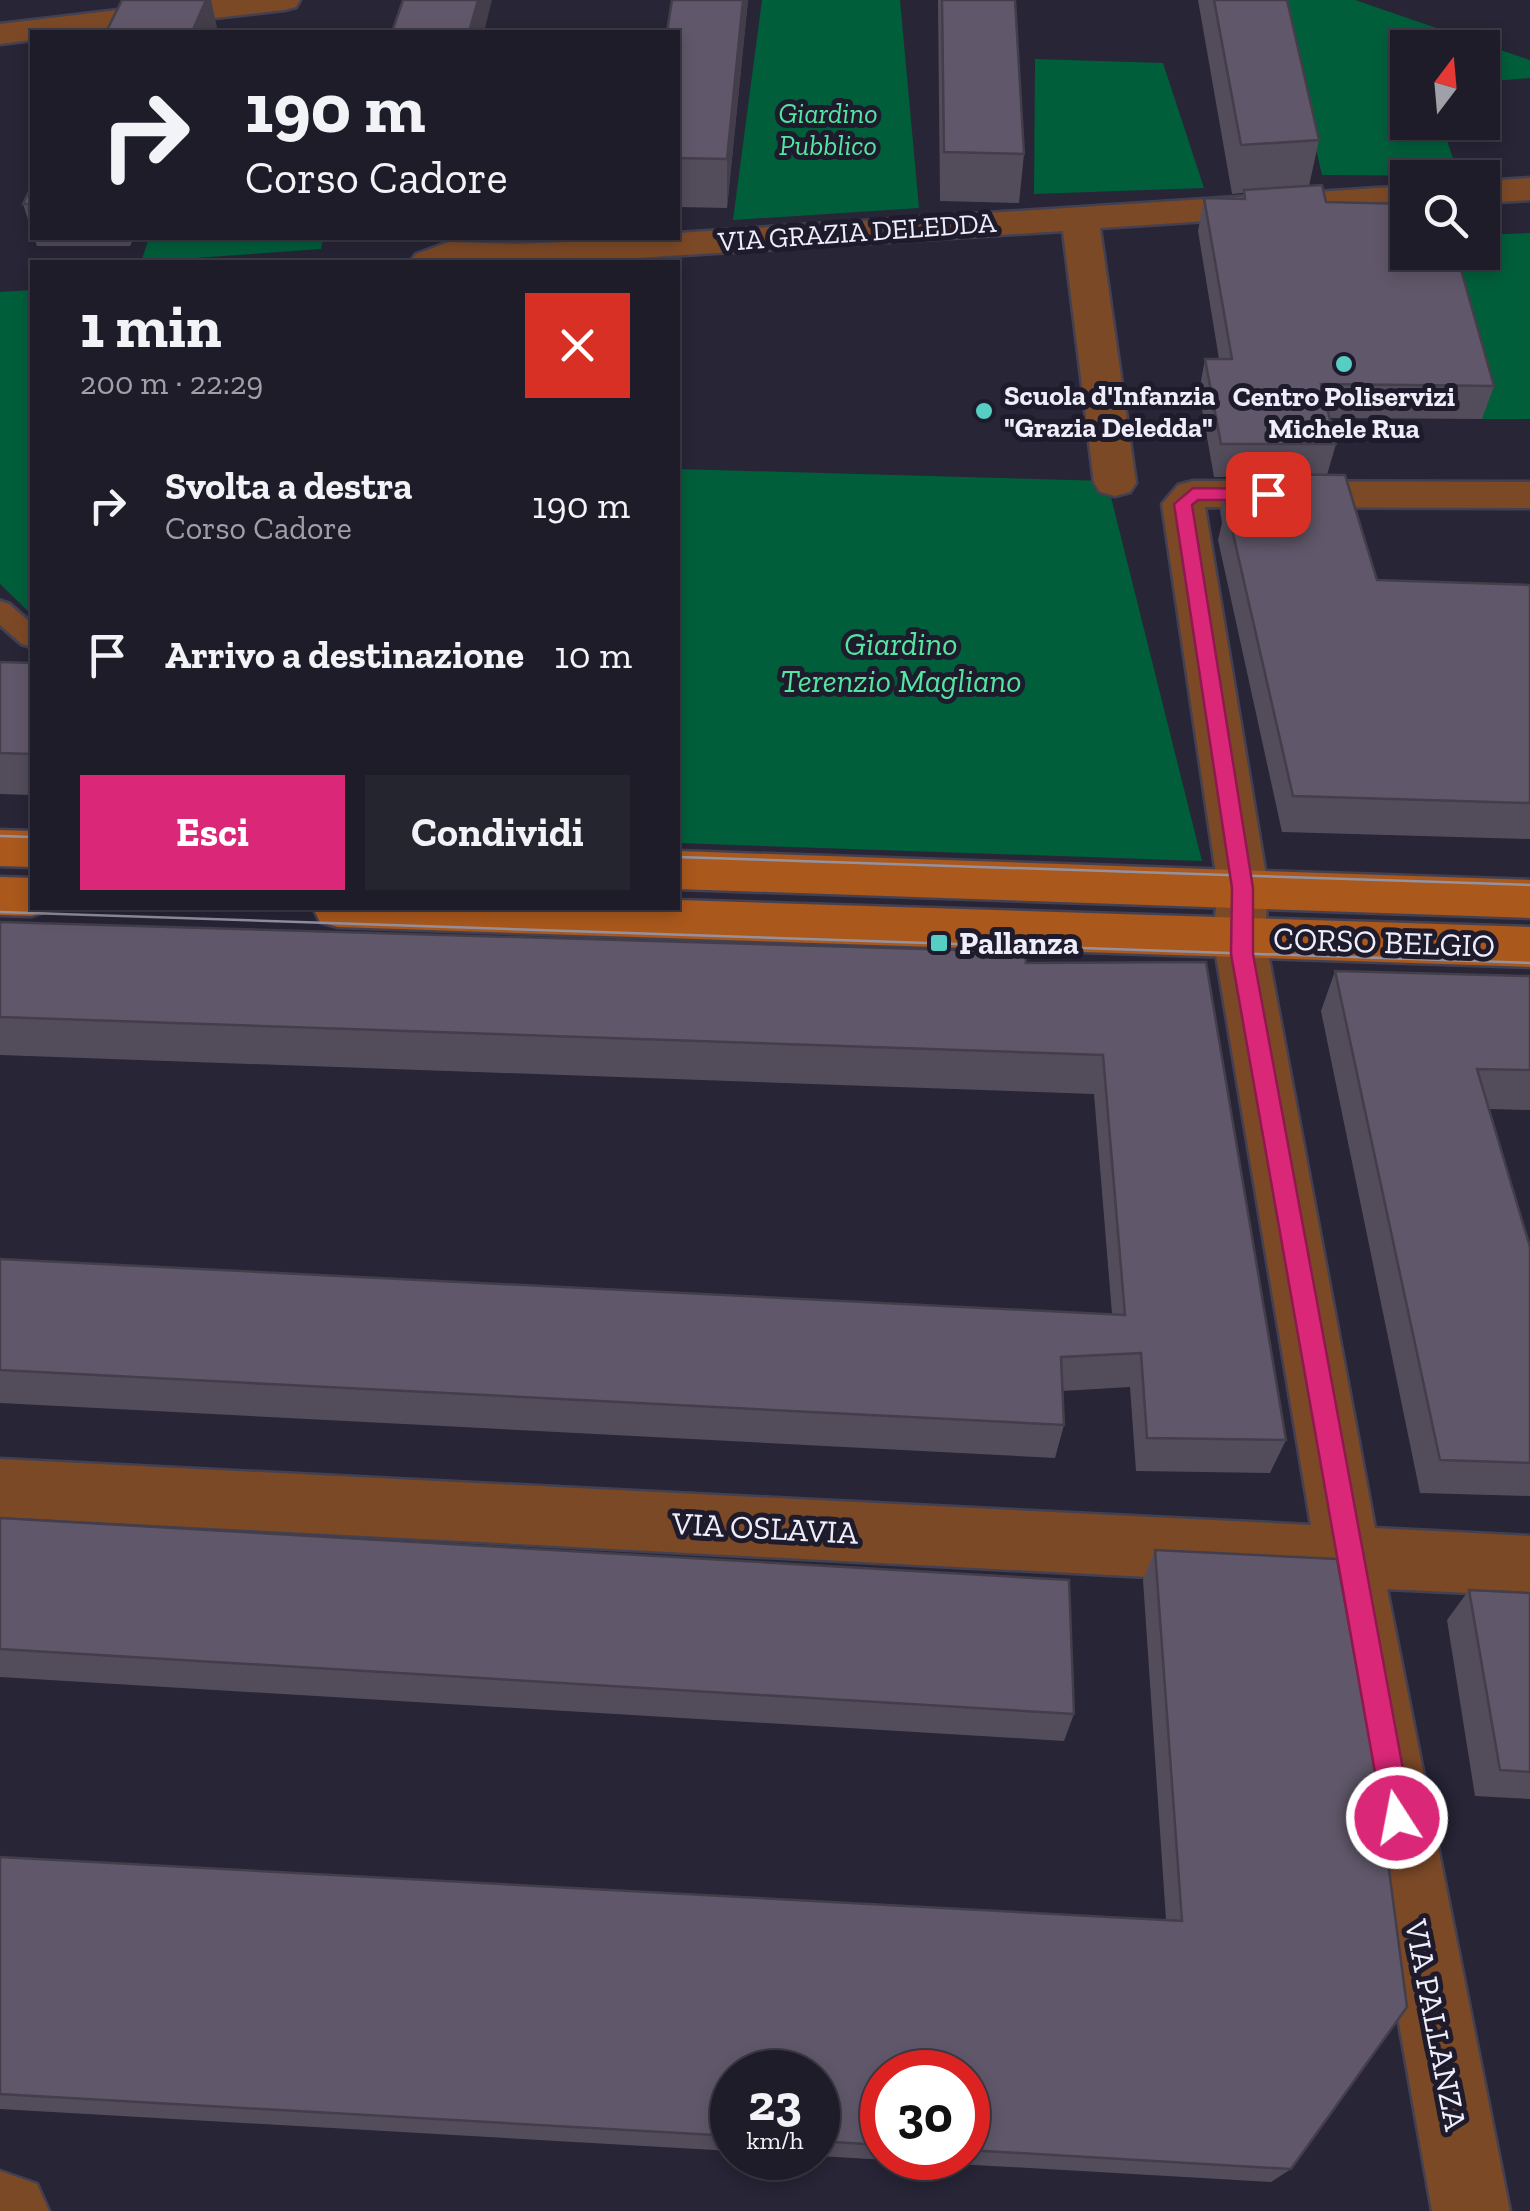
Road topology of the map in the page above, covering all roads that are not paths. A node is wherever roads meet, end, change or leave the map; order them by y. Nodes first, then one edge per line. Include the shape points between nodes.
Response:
1 (284, 0) edge
2 (30, 30) edge
3 (33, 30) edge
4 (0, 34) edge
5 (1530, 189) edge
6 (1500, 191) edge
7 (1390, 198) edge
8 (1080, 218) junction
9 (514, 259) edge
10 (434, 260) edge
11 (1116, 482) dead end
12 (1530, 495) edge
13 (0, 610) edge
14 (30, 636) edge
15 (0, 848) edge
16 (30, 849) edge
17 (680, 870) edge
18 (0, 896) edge
19 (30, 898) edge
20 (1530, 899) edge
21 (680, 910) edge
22 (1241, 912) junction
23 (1530, 947) edge
24 (0, 1488) edge
25 (1349, 1558) junction
26 (1530, 1566) edge
27 (0, 2210) edge
28 (10, 2211) edge
29 (1470, 2211) edge

1 - 3 street
2 - 4 street
5 - 6 street
7 - 8 street, VIA GRAZIA DELEDDA
8 - 9 street, VIA GRAZIA DELEDDA
8 - 11 street
9 - 10 street, VIA GRAZIA DELEDDA via 450,253
12 - 22 street, VIA PALLANZA via 1193,494 1183,504
13 - 14 lane
15 - 16 main road
17 - 22 main road, CORSO BELGIO
18 - 19 main road
20 - 22 main road, CORSO BELGIO
21 - 22 main road, CORSO BELGIO
22 - 23 main road, CORSO BELGIO
22 - 25 street, VIA PALLANZA
24 - 25 street, VIA OSLAVIA
25 - 26 street, VIA OSLAVIA
25 - 29 street, VIA PALLANZA
27 - 28 street

